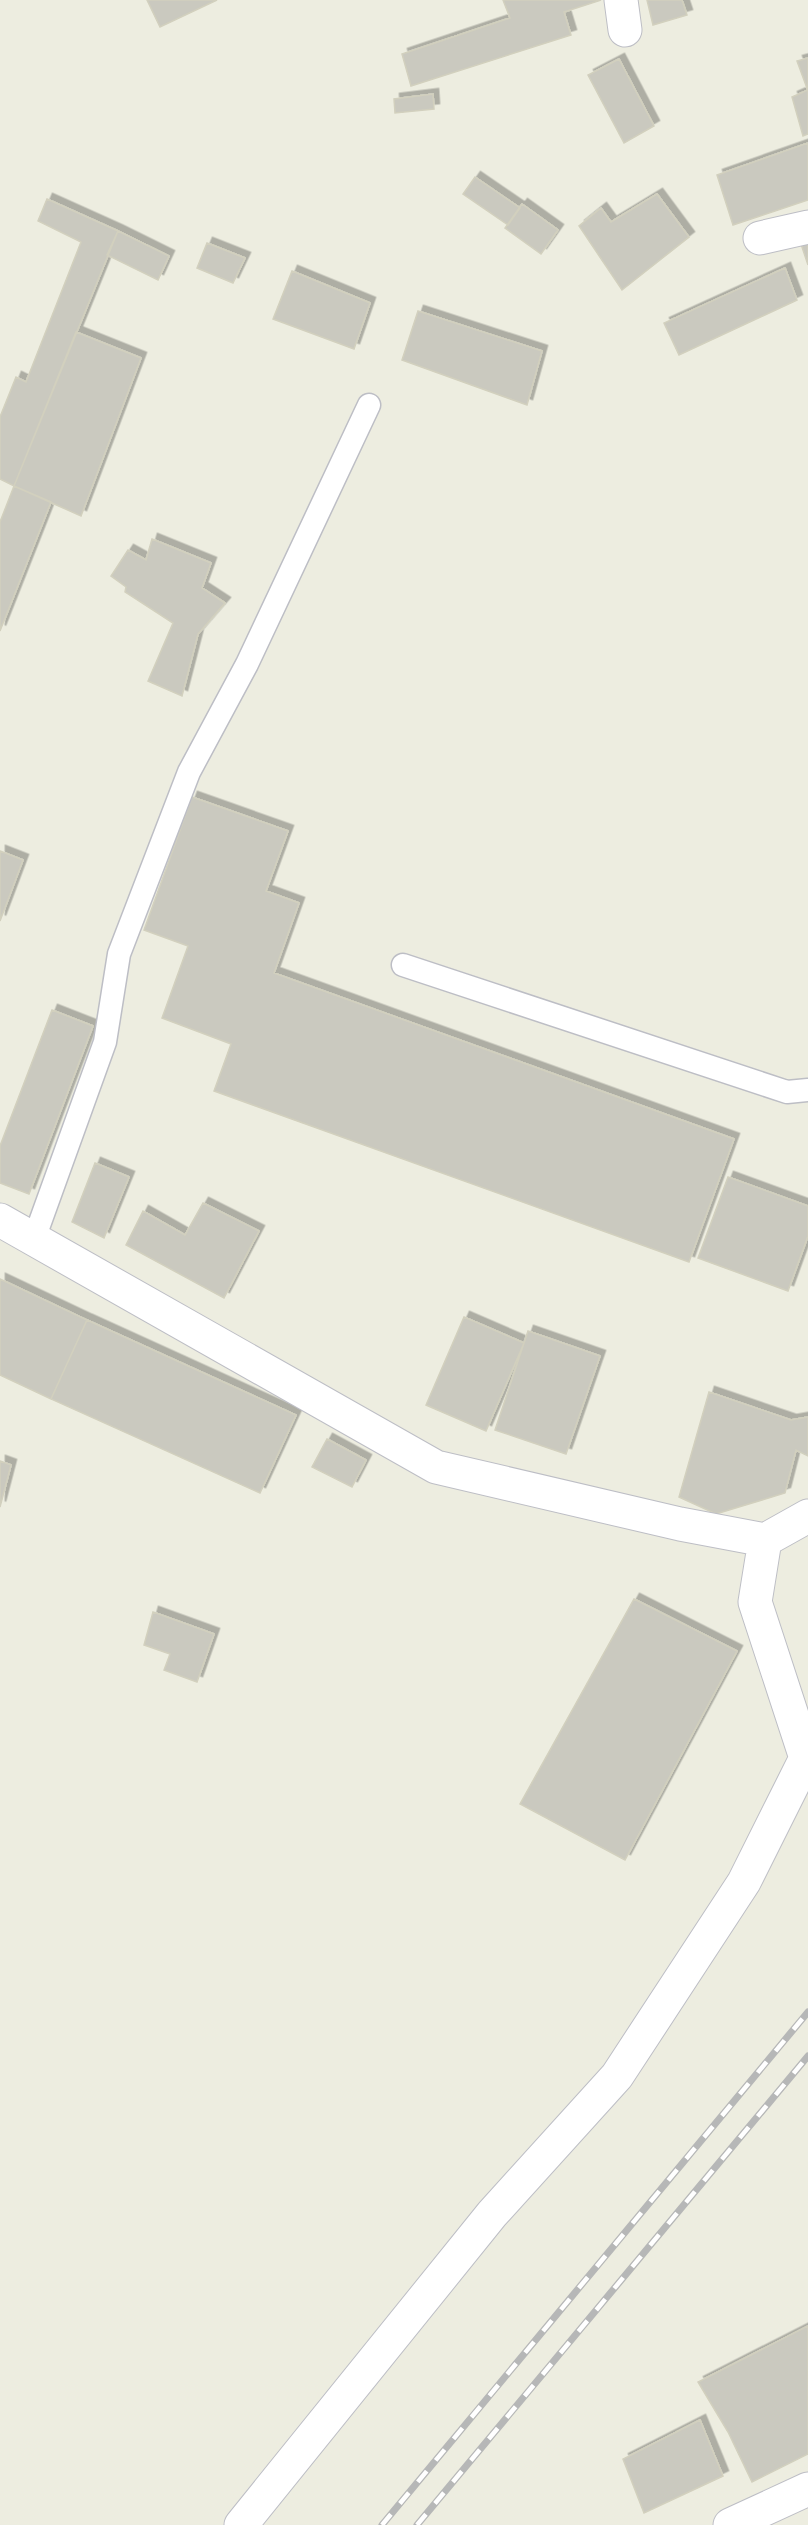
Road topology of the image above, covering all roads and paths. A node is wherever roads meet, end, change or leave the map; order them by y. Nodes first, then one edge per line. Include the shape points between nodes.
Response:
1 (808, 227) edge
2 (760, 238) dead end
3 (369, 405) dead end
4 (403, 965) dead end
5 (808, 1090) edge
6 (0, 1220) edge
7 (34, 1239) junction
8 (808, 1516) edge
9 (765, 1540) junction
10 (808, 2489) edge
11 (241, 2525) edge
12 (730, 2525) edge

1 - 2 street
3 - 7 lane via 247,664 189,772 119,954 105,1042
4 - 5 lane via 786,1092
6 - 7 street
7 - 9 street via 436,1467
8 - 9 street
9 - 11 street via 754,1602 806,1758 744,1882 617,2076 492,2214
10 - 12 street

